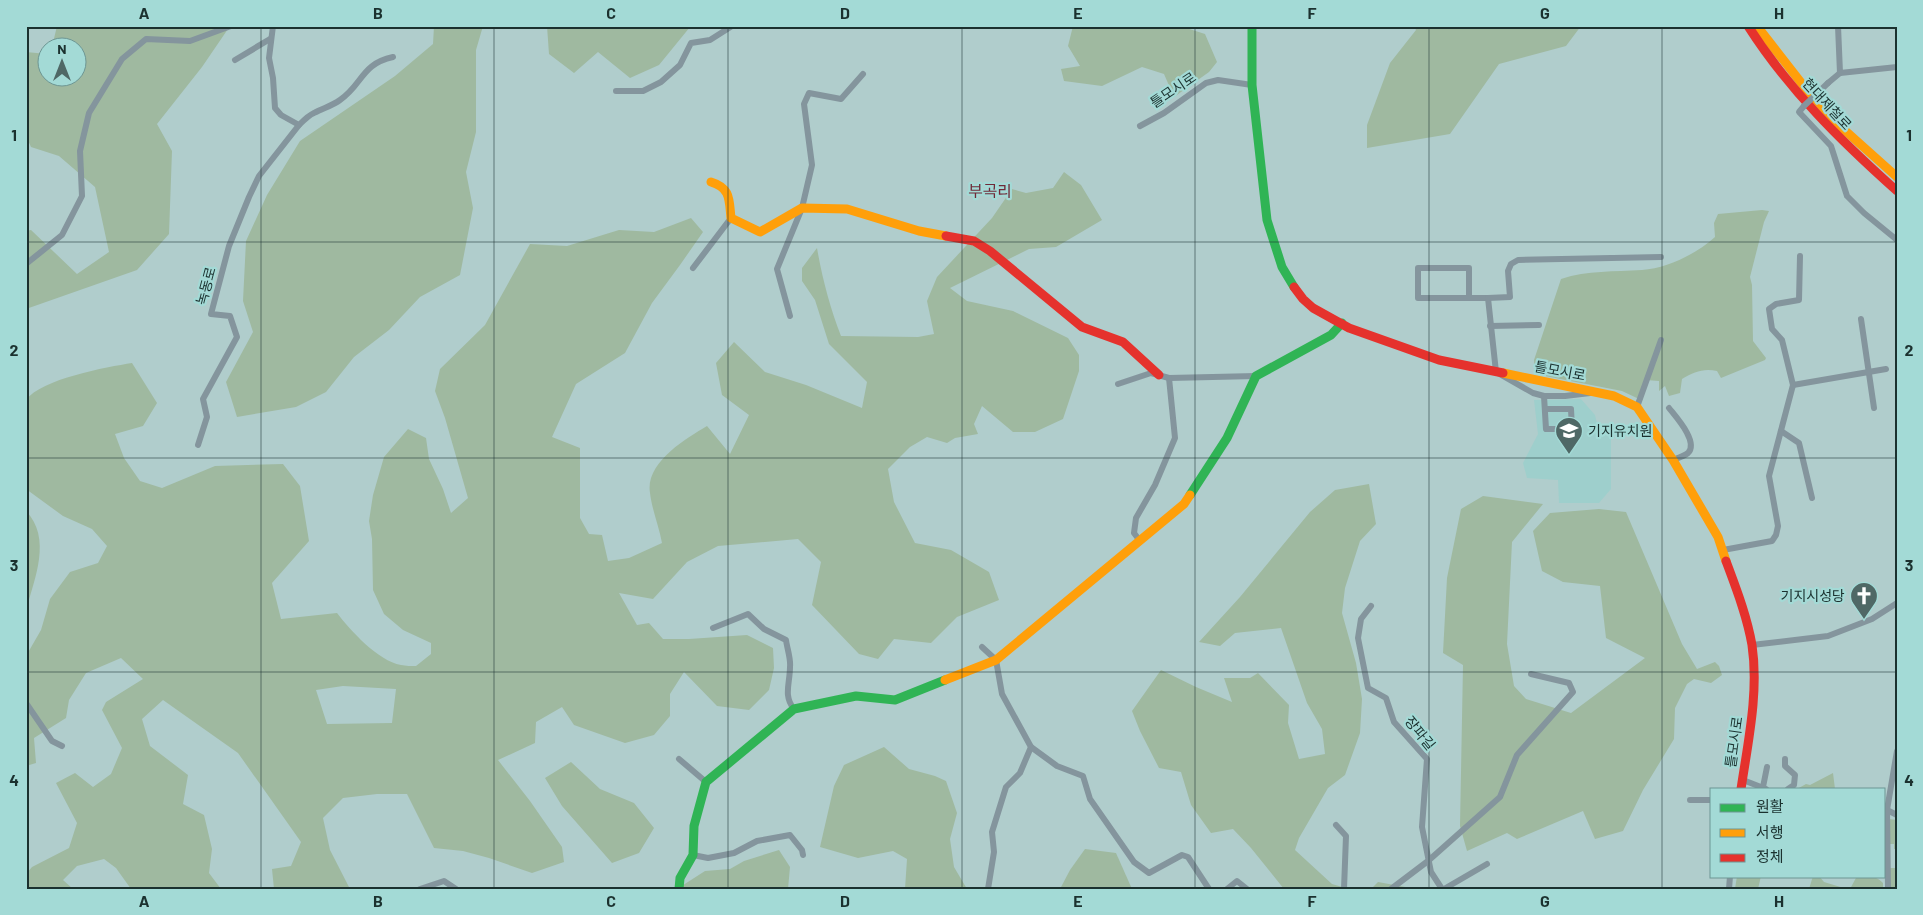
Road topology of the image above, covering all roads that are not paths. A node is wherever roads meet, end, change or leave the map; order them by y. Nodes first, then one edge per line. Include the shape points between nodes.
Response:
1 (231, 26) edge
2 (273, 26) edge
3 (732, 26) edge
4 (1748, 26) edge
5 (1756, 26) edge
6 (1838, 26) edge
7 (1249, 28) edge
8 (270, 39) junction
9 (393, 57) dead end
10 (235, 60) dead end
11 (1897, 67) edge
12 (1840, 73) junction
13 (863, 74) dead end
14 (1252, 85) junction
15 (616, 91) dead end
16 (299, 124) junction
17 (1140, 126) dead end
18 (1897, 177) edge
19 (710, 182) dead end
20 (1897, 191) edge
21 (802, 208) junction
22 (731, 218) junction
23 (1897, 240) edge
24 (1800, 256) dead end
25 (1661, 257) dead end
26 (26, 264) edge
27 (693, 268) dead end
28 (1469, 298) junction
29 (1488, 298) junction
30 (790, 316) dead end
31 (1861, 319) dead end
32 (1342, 323) junction
33 (1539, 325) dead end
34 (1490, 326) junction
35 (1661, 340) dead end
36 (1886, 369) dead end
37 (1496, 372) junction
38 (1869, 372) junction
39 (1159, 375) junction
40 (1256, 376) junction
41 (1169, 378) junction
42 (1118, 384) dead end
43 (1793, 385) junction
44 (1597, 392) junction
45 (1544, 396) junction
46 (1637, 407) junction
47 (1669, 408) dead end
48 (1874, 408) dead end
49 (1544, 409) junction
50 (1781, 431) junction
51 (198, 445) dead end
52 (1674, 460) junction
53 (1812, 498) dead end
54 (1140, 541) junction
55 (1723, 550) junction
56 (1897, 603) edge
57 (1371, 606) dead end
58 (713, 628) dead end
59 (1752, 645) junction
60 (982, 646) dead end
61 (996, 660) junction
62 (1531, 674) dead end
63 (26, 703) edge
64 (794, 709) junction
65 (62, 746) dead end
66 (1031, 747) junction
67 (1897, 751) edge
68 (679, 759) dead end
69 (1785, 759) dead end
70 (1767, 767) dead end
71 (706, 782) junction
72 (1742, 784) edge
73 (1764, 788) edge
74 (1790, 788) edge
75 (1690, 800) dead end
76 (1710, 800) edge
77 (1887, 810) junction
78 (1897, 815) edge
79 (1336, 825) dead end
80 (693, 855) junction
81 (803, 856) dead end
82 (1428, 861) junction
83 (1487, 864) dead end
84 (420, 889) edge
85 (456, 889) edge
86 (679, 889) edge
87 (988, 889) edge
88 (1209, 889) edge
89 (1227, 889) edge
90 (1247, 889) edge
91 (1344, 889) edge
92 (1391, 889) edge
93 (1443, 889) edge
94 (1888, 889) edge

1 - 26 street via 190,40 146,39 122,58 89,114 80,152 82,196 62,235
2 - 8 street
3 - 15 street via 710,40 692,43 680,65 661,82 643,91
4 - 20 main road, 현대제철로 via 1819,118
5 - 18 main road, 현대제철로 via 1811,96
6 - 12 street
7 - 14 main road, 틀모시로
8 - 10 street
8 - 16 street via 275,108 281,116
9 - 16 street, 녹동로 via 382,59 366,70 352,90 339,101
11 - 12 street
12 - 23 street, bridge via 1799,112 1831,146 1847,196
13 - 21 street via 841,99 809,92 804,104 812,165
14 - 17 street, 틀모시로 via 1218,80 1206,83
14 - 32 main road, 틀모시로 via 1267,220 1279,258 1303,299
16 - 51 street, 녹동로 via 259,176 229,246 211,314 230,316 238,337 203,399 207,417
19 - 22 main road via 721,185 729,196
21 - 22 main road via 760,232
21 - 30 street via 777,269
21 - 39 main road via 847,209 919,231 974,241 1082,327 1123,342
22 - 27 street
24 - 43 street via 1799,300 1776,304 1769,309 1772,329 1782,340
25 - 29 street via 1518,260 1508,271 1510,298
28 - 28 street via 1418,298 1418,268 1469,268
28 - 29 street
29 - 34 street
31 - 38 street
32 - 37 main road, 틀모시로 via 1439,360
32 - 40 main road via 1330,336
33 - 34 street
34 - 37 street
35 - 46 street
36 - 38 street
37 - 44 main road, 틀모시로
37 - 45 street
38 - 43 street
38 - 48 street
39 - 41 street
39 - 42 street via 1151,373
40 - 41 street
40 - 54 main road via 1227,438 1184,504
41 - 54 street via 1175,438 1155,485 1136,518 1134,533
43 - 50 street
44 - 45 street
44 - 46 main road, 틀모시로
45 - 49 street
46 - 52 main road, 틀모시로
47 - 52 street via 1690,438 1691,446 1688,453
49 - 49 street via 1546,429 1572,429 1571,409
50 - 53 street via 1799,443
50 - 55 street via 1769,476 1778,526 1776,535 1772,541
52 - 55 main road, 틀모시로
54 - 61 main road
55 - 59 main road, 틀모시로
56 - 59 street via 1872,619 1828,636
57 - 82 street, 장파길 via 1361,619 1358,638 1368,688 1386,698 1394,722 1427,759 1422,827
58 - 64 street via 748,614 764,629 786,640 791,666 786,692
59 - 72 main road, 틀모시로 via 1752,714
60 - 61 street
61 - 64 main road via 895,700 856,696
61 - 66 street via 1002,694
62 - 82 street via 1569,683 1573,692 1517,755 1500,797
63 - 65 street via 52,741
64 - 71 main road
66 - 87 street via 1020,773 1006,787 992,832 994,852
66 - 88 street via 1057,766 1082,776 1090,799 1134,862 1149,873 1188,856
67 - 77 street
68 - 71 street
69 - 74 street via 1785,766 1795,775 1794,786
70 - 73 street
71 - 80 main road via 694,826
72 - 73 street
75 - 76 street
77 - 78 street
77 - 94 street
79 - 91 street via 1346,836
80 - 81 street via 708,858 734,853 757,841 790,835
80 - 86 main road via 680,878
82 - 92 street
82 - 93 street, 장파길 via 1431,872
83 - 93 street
84 - 85 street via 444,881
89 - 90 street via 1237,881

